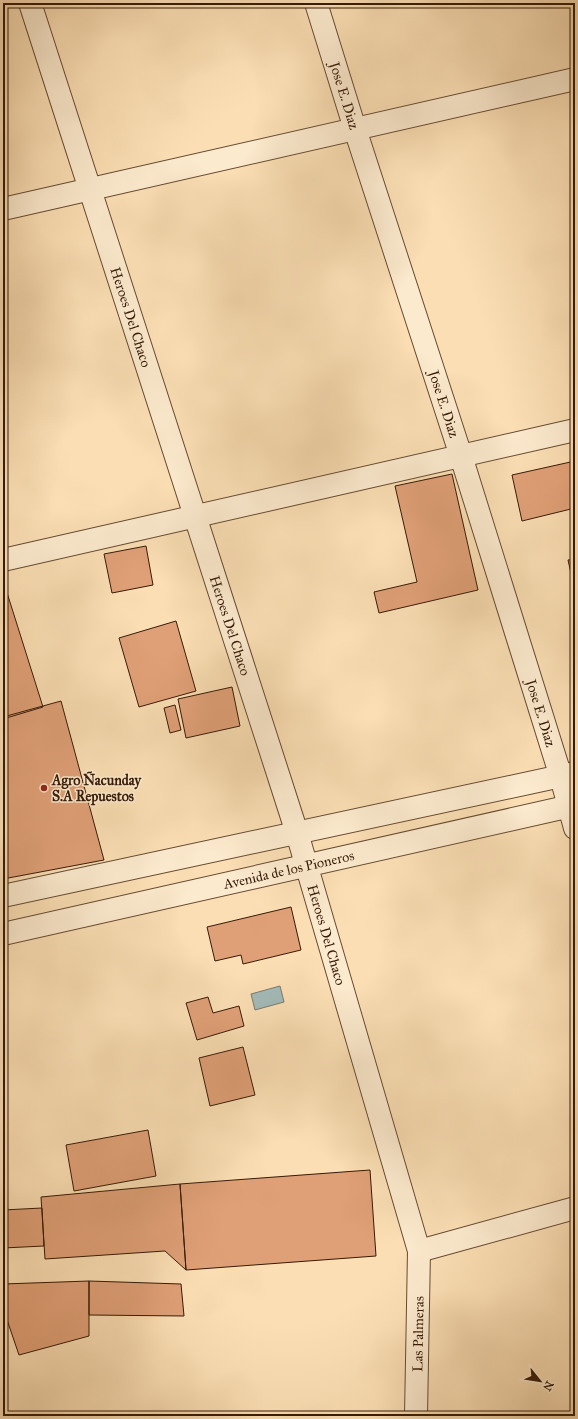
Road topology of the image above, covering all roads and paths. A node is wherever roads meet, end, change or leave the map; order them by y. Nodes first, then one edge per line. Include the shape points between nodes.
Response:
1 (30, 3) edge
2 (316, 3) edge
3 (575, 80) edge
4 (355, 129) junction
5 (91, 189) junction
6 (3, 209) edge
7 (575, 430) edge
8 (461, 456) junction
9 (196, 516) junction
10 (3, 560) edge
11 (568, 775) edge
12 (572, 806) edge
13 (575, 828) edge
14 (298, 833) junction
15 (308, 866) junction
16 (3, 896) edge
17 (3, 934) edge
18 (575, 1208) edge
19 (419, 1251) junction
20 (416, 1416) edge

1 - 5 street, Heroes Del Chaco
2 - 4 street, Jose E. Diaz
3 - 4 street
4 - 5 street
4 - 8 street, Jose E. Diaz
5 - 6 street
5 - 9 street, Heroes Del Chaco
7 - 8 street
8 - 9 street
8 - 11 street, Jose E. Diaz
9 - 10 street
9 - 14 street, Heroes Del Chaco
11 - 12 street, Jose E. Diaz
11 - 14 street
12 - 13 street, Jose E. Diaz
12 - 15 street, Avenida de los Pioneros
14 - 15 street, Heroes Del Chaco
14 - 16 street
15 - 17 street, Avenida de los Pioneros
15 - 19 street, Heroes Del Chaco
18 - 19 street
19 - 20 street, Las Palmeras

